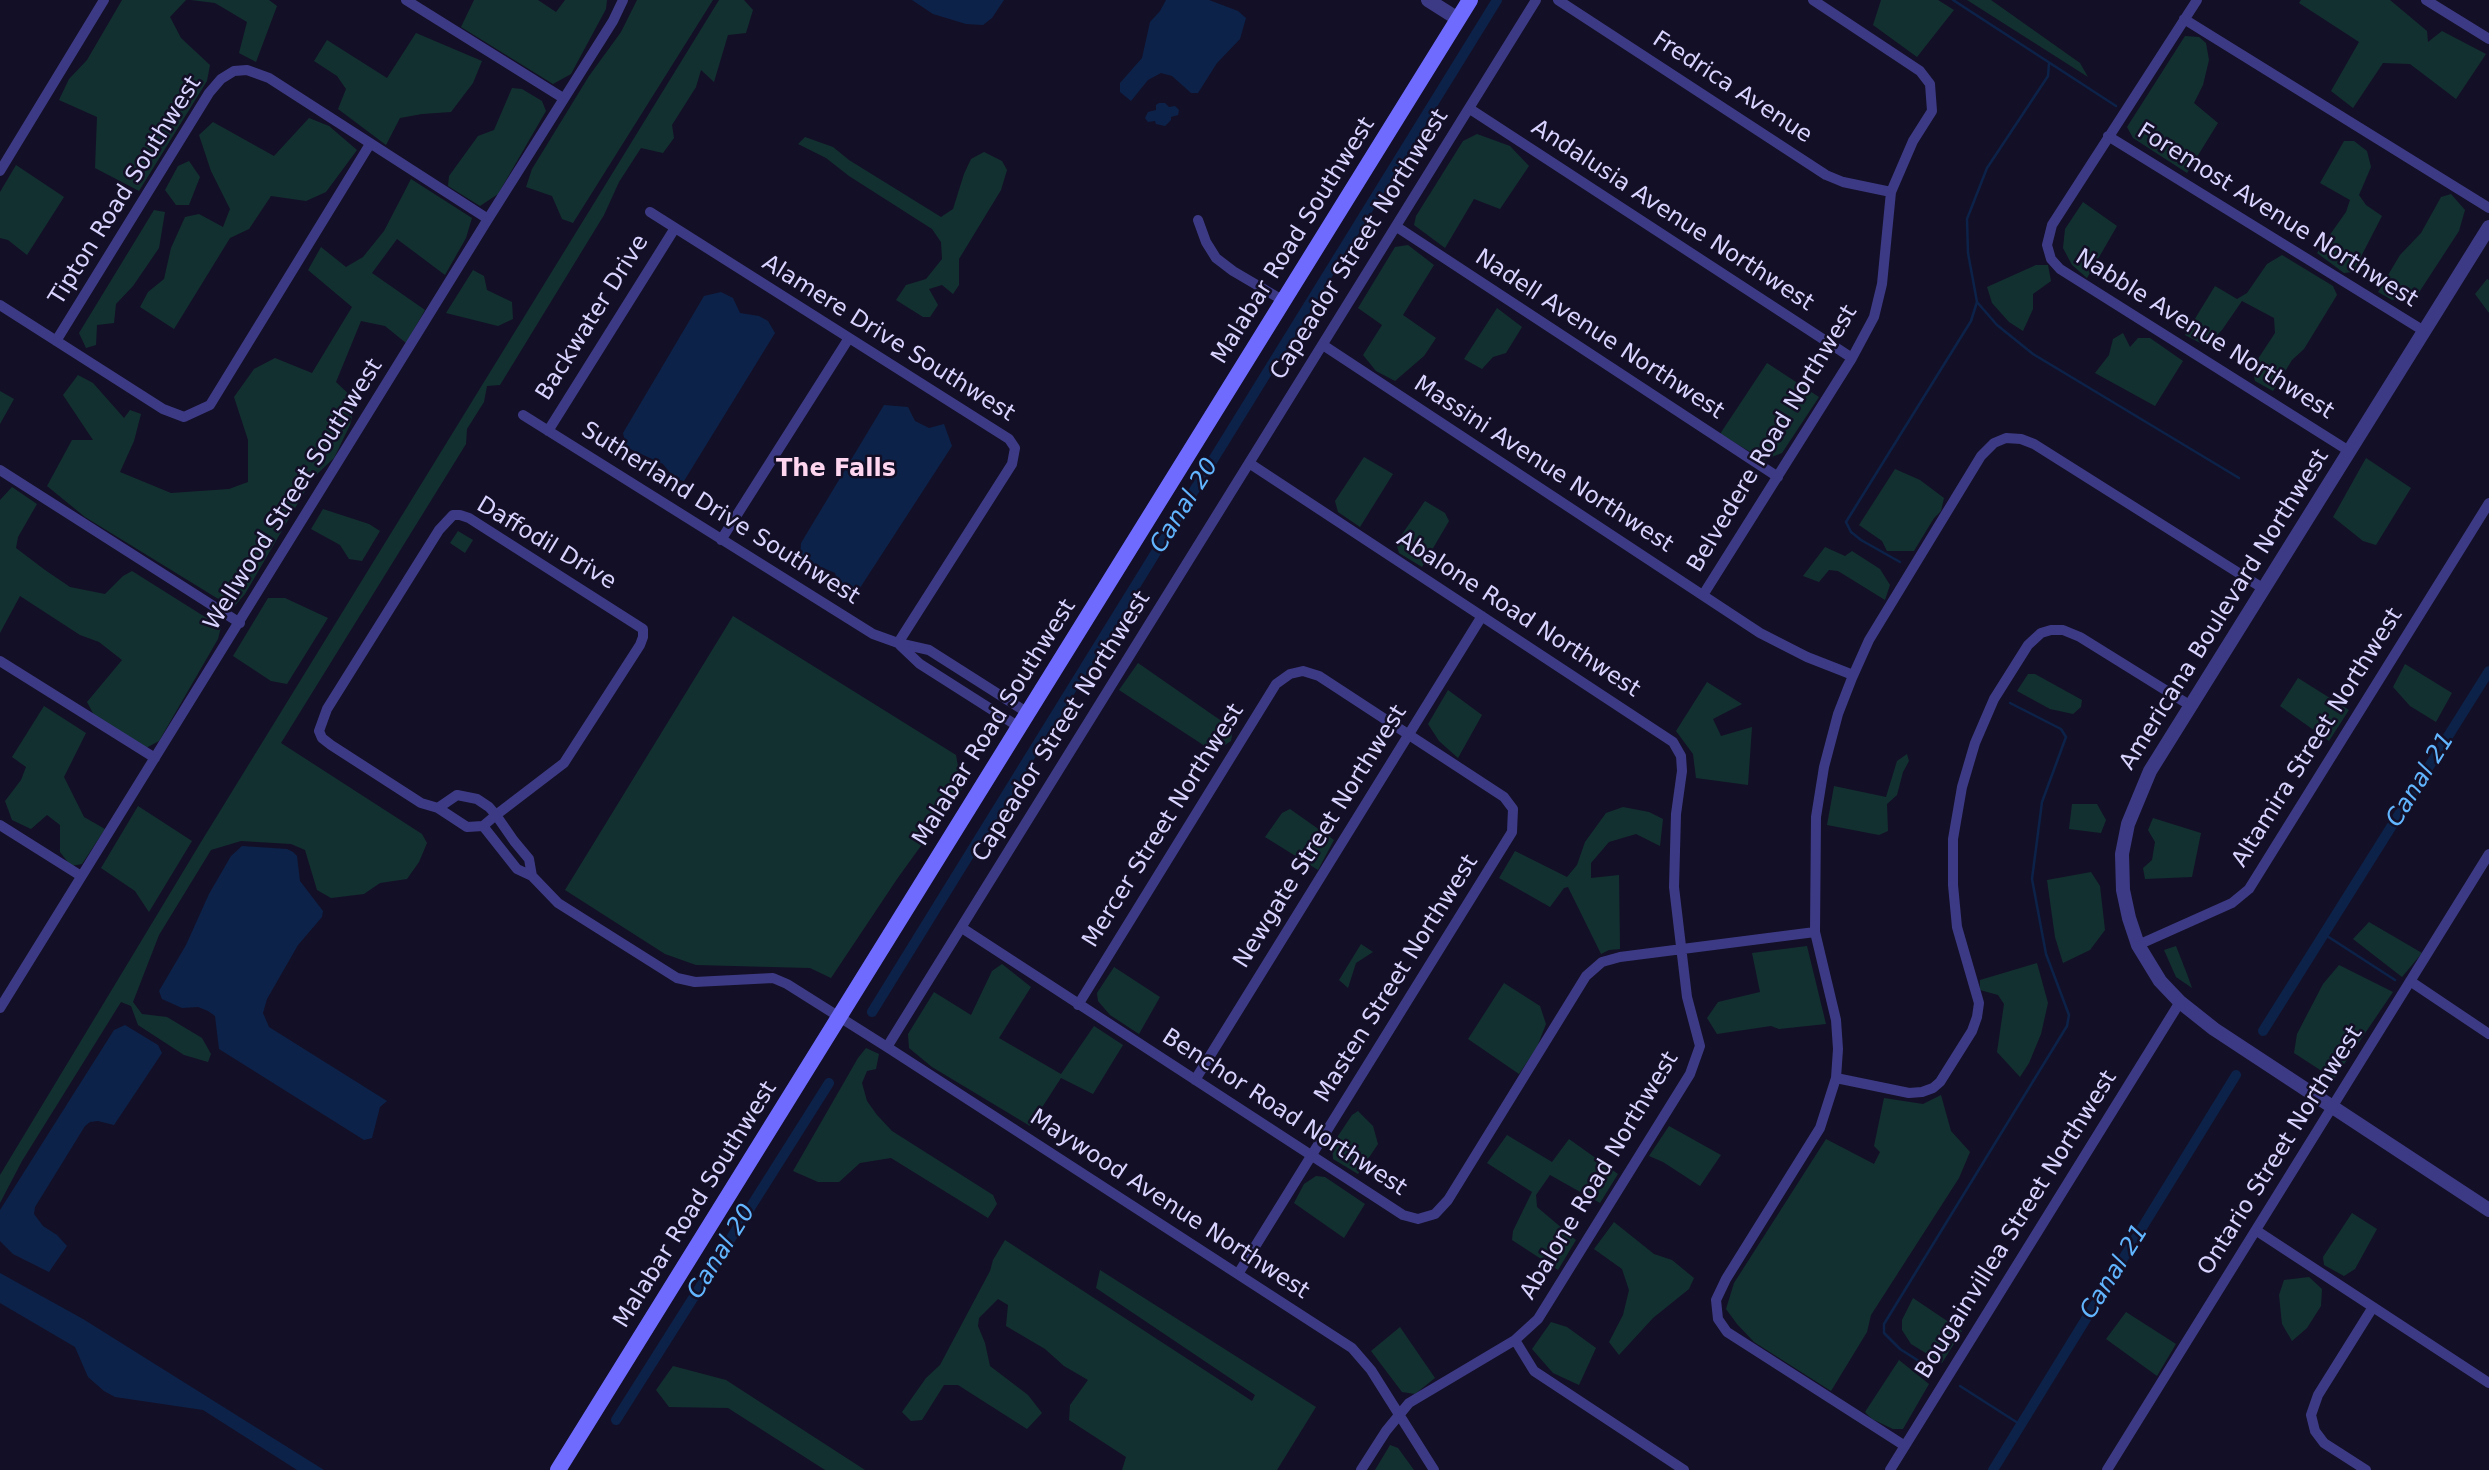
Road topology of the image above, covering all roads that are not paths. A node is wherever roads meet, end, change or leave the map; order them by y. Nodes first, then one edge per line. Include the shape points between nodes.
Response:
1 (104, 0) edge
2 (406, 0) edge
3 (1427, 0) edge
4 (1470, 0) edge
5 (1536, 0) edge
6 (1558, 0) edge
7 (1812, 0) edge
8 (2197, 0) edge
9 (2426, 0) edge
10 (622, 2) edge
11 (1458, 19) junction
12 (2185, 19) junction
13 (2489, 39) edge
14 (563, 97) junction
15 (1470, 109) junction
16 (2108, 136) junction
17 (370, 144) junction
18 (0, 171) edge
19 (1891, 192) junction
20 (2489, 208) edge
21 (650, 212) dead end
22 (488, 219) junction
23 (1198, 220) dead end
24 (1396, 227) junction
25 (2489, 227) edge
26 (675, 228) junction
27 (1284, 301) junction
28 (0, 305) edge
29 (2424, 331) junction
30 (849, 338) junction
31 (56, 341) junction
32 (1323, 345) junction
33 (1852, 358) junction
34 (523, 415) dead end
35 (548, 430) junction
36 (2349, 451) junction
37 (1249, 463) junction
38 (0, 470) edge
39 (1778, 477) junction
40 (2489, 503) edge
41 (721, 540) junction
42 (2264, 589) junction
43 (1703, 595) junction
44 (1482, 616) junction
45 (240, 623) junction
46 (898, 643) junction
47 (0, 661) edge
48 (1853, 676) junction
49 (2191, 706) junction
50 (1028, 713) junction
51 (1019, 727) junction
52 (1408, 735) junction
53 (155, 758) junction
54 (438, 808) junction
55 (496, 815) junction
56 (0, 825) edge
57 (483, 826) junction
58 (2487, 862) edge
59 (81, 876) junction
60 (532, 876) junction
61 (962, 928) junction
62 (1815, 932) junction
63 (2138, 945) junction
64 (1680, 950) junction
65 (2410, 981) junction
66 (3, 995) edge
67 (2180, 1002) junction
68 (1078, 1005) junction
69 (0, 1008) edge
70 (839, 1018) junction
71 (2489, 1034) edge
72 (887, 1047) junction
73 (1836, 1078) junction
74 (1195, 1080) junction
75 (2333, 1108) junction
76 (1311, 1155) junction
77 (2489, 1210) edge
78 (2257, 1231) junction
79 (1237, 1274) junction
80 (2373, 1307) junction
81 (1515, 1340) junction
82 (2489, 1383) edge
83 (1399, 1413) junction
84 (1905, 1446) junction
85 (2109, 1469) edge
86 (558, 1470) edge
87 (1361, 1470) edge
88 (1434, 1470) edge
89 (1684, 1470) edge
90 (1890, 1470) edge
91 (2366, 1470) edge

1 - 18 street
2 - 14 street
3 - 11 street
4 - 11 main road, Malabar Road Southwest
5 - 15 street, Capeador Street Northwest
6 - 19 street, Fredrica Avenue via 1826,175
7 - 19 street, Belvedere Road Northwest via 1920,71 1930,84 1932,111
8 - 12 street
9 - 13 street
10 - 14 street, Wellwood Street Southwest
11 - 27 main road, Malabar Road Southwest
12 - 16 street
12 - 20 street
14 - 22 street, Wellwood Street Southwest
15 - 24 street, Capeador Street Northwest
15 - 33 street, Andalusia Avenue Northwest
16 - 29 street, Foremost Avenue Northwest
16 - 36 street, Nabble Avenue Northwest via 2052,225 2051,259 2060,270
17 - 22 street, Tipton Road Southwest
17 - 31 street, Tipton Road Southwest via 262,74 247,70 227,74 209,93
17 - 31 street via 210,405 184,417 163,409
19 - 33 street, Belvedere Road Northwest via 1882,284 1874,317
21 - 26 street, Alamere Drive Southwest
22 - 45 street, Wellwood Street Southwest
23 - 27 street via 1216,258
24 - 32 street, Capeador Street Northwest
24 - 39 street, Nadell Avenue Northwest
25 - 29 street, Americana Boulevard Northwest
26 - 30 street, Alamere Drive Southwest
26 - 35 street, Backwater Drive
27 - 50 main road, Malabar Road Southwest
28 - 31 street
29 - 36 street, Americana Boulevard Northwest
30 - 41 street
30 - 46 street, Alamere Drive Southwest via 1009,439 1015,448 1012,465
32 - 37 street, Capeador Street Northwest
32 - 43 street, Massini Avenue Northwest
33 - 39 street, Belvedere Road Northwest
34 - 35 street, Sutherland Drive Southwest
35 - 41 street, Sutherland Drive Southwest
36 - 42 street, Americana Boulevard Northwest
37 - 44 street, Abalone Road Northwest
37 - 61 street, Capeador Street Northwest
38 - 45 street
39 - 43 street, Belvedere Road Northwest
40 - 63 street, Altamira Street Northwest via 2249,889 2232,903
41 - 46 street, Sutherland Drive Southwest via 873,634
42 - 48 street via 2034,444 2006,439 1994,443 1982,456 1870,638
42 - 49 street, Americana Boulevard Northwest
43 - 48 street, Massini Avenue Northwest via 1760,633
44 - 52 street, Newgate Street Northwest
44 - 64 street, Abalone Road Northwest via 1673,742 1682,771 1674,887
45 - 53 street, Wellwood Street Southwest
46 - 50 street, Sutherland Drive Southwest via 929,650
46 - 51 street, Sutherland Drive Southwest via 920,664
47 - 53 street
48 - 62 street via 1838,714 1816,816
49 - 63 street, Americana Boulevard Northwest via 2150,771 2128,824 2122,854 2123,890
49 - 73 street via 2063,630 2041,633 2028,645 1994,699 1975,743 1954,839 1957,927 1979,1003 1972,1031 1933,1088 1909,1093
50 - 51 main road, Malabar Road Southwest
51 - 70 main road, Malabar Road Southwest
52 - 68 street, Mercer Street Northwest via 1319,676 1303,671 1276,684
52 - 74 street, Newgate Street Northwest
52 - 76 street, Masten Street Northwest via 1504,797 1513,809 1513,832
53 - 59 street, Wellwood Street Southwest
54 - 55 street via 457,795 467,796
54 - 55 street, Daffodil Drive via 421,803 318,731 327,709 439,530 453,515 460,515 643,629 643,636 564,763
54 - 57 street, Daffodil Drive via 467,827
55 - 57 street, Daffodil Drive
55 - 60 street via 529,859
56 - 59 street
57 - 60 street via 517,869
58 - 65 street, Ontario Street Northwest
59 - 66 street, Wellwood Street Southwest
60 - 70 street, Maywood Avenue Northwest via 558,902 677,978 695,982 773,978
61 - 68 street, Benchor Road Northwest
61 - 72 street, Capeador Street Northwest
62 - 64 street, Benchor Road Northwest
62 - 73 street via 1836,1020
63 - 67 street, Americana Boulevard Northwest via 2160,981
64 - 76 street, Benchor Road Northwest via 1620,957 1602,962 1586,976 1448,1200 1435,1213 1419,1219 1403,1215
64 - 81 street, Abalone Road Northwest via 1700,1046 1696,1060 1538,1319
65 - 71 street
65 - 75 street, Ontario Street Northwest
66 - 69 street, Wellwood Street Southwest
67 - 75 street, Americana Boulevard Northwest
67 - 84 street, Bougainvillea Street Northwest
68 - 74 street, Benchor Road Northwest
70 - 72 street, Maywood Avenue Northwest
70 - 86 main road, Malabar Road Southwest
72 - 79 street, Maywood Avenue Northwest
73 - 84 street via 1820,1128 1726,1279 1716,1300 1718,1319 1727,1332
74 - 76 street, Benchor Road Northwest
75 - 77 street, Americana Boulevard Northwest
75 - 78 street, Ontario Street Northwest
76 - 79 street, Masten Street Northwest
78 - 80 street
78 - 85 street, Ontario Street Northwest
79 - 83 street, Maywood Avenue Northwest via 1352,1348
80 - 82 street
80 - 91 street via 2318,1395 2311,1415 2324,1443
81 - 83 street, Abalone Road Northwest
81 - 89 street via 1534,1371
83 - 87 street, Abalone Road Northwest
83 - 88 street, Maywood Avenue Northwest
84 - 90 street, Bougainvillea Street Northwest

